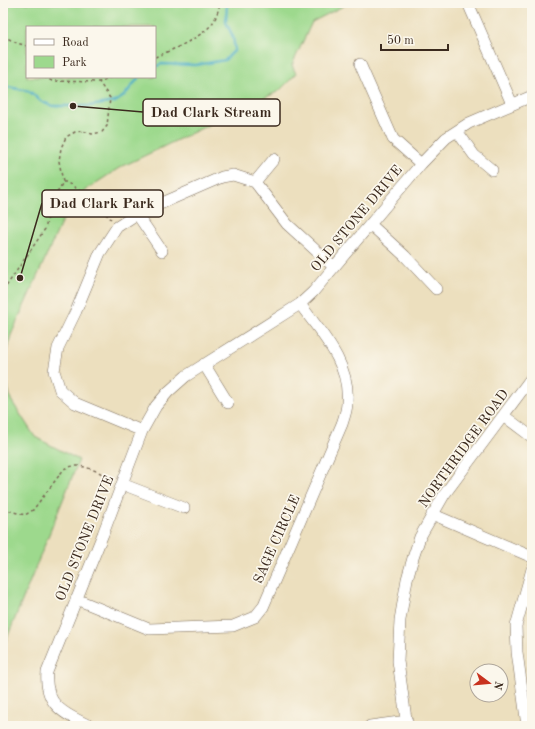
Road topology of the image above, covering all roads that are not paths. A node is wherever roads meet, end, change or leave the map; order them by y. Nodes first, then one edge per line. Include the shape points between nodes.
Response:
1 (468, 3) edge
2 (360, 64) dead end
3 (532, 96) edge
4 (512, 104) junction
5 (457, 131) junction
6 (274, 159) dead end
7 (421, 164) junction
8 (492, 170) dead end
9 (255, 182) junction
10 (137, 214) junction
11 (371, 225) junction
12 (162, 251) dead end
13 (334, 266) junction
14 (436, 289) dead end
15 (300, 304) junction
16 (204, 364) junction
17 (532, 378) edge
18 (228, 403) dead end
19 (504, 416) junction
20 (142, 431) junction
21 (532, 437) edge
22 (122, 483) junction
23 (184, 508) dead end
24 (432, 514) junction
25 (532, 557) edge
26 (532, 569) edge
27 (76, 599) junction
28 (407, 723) edge
29 (90, 726) edge
30 (370, 726) edge
31 (527, 726) edge

1 - 4 street
2 - 7 street via 393,139
3 - 4 street, OLD STONE DRIVE
4 - 5 street, OLD STONE DRIVE
5 - 7 street, OLD STONE DRIVE via 446,138
5 - 8 street via 474,155
6 - 9 street
7 - 11 street, OLD STONE DRIVE
9 - 10 street via 233,175 222,177
9 - 13 street via 287,224
10 - 12 street
10 - 20 street via 117,227 100,253 58,348 54,371 60,390 75,403
11 - 13 street, OLD STONE DRIVE
11 - 14 street
13 - 15 street, OLD STONE DRIVE
15 - 16 street, OLD STONE DRIVE
15 - 27 street, SAGE CIRCLE via 336,354 343,372 347,403 342,424 263,607 255,617 233,626 149,629
16 - 18 street
16 - 20 street, OLD STONE DRIVE via 168,392 156,406
17 - 19 street, NORTHRIDGE ROAD
19 - 21 street
19 - 24 street, NORTHRIDGE ROAD
20 - 22 street, OLD STONE DRIVE
22 - 23 street
22 - 27 street, OLD STONE DRIVE
24 - 25 street
24 - 28 street, NORTHRIDGE ROAD via 413,558 400,620 398,661
26 - 31 street via 516,626
27 - 29 street, OLD STONE DRIVE via 50,659 46,682 54,704 61,712
28 - 30 street

